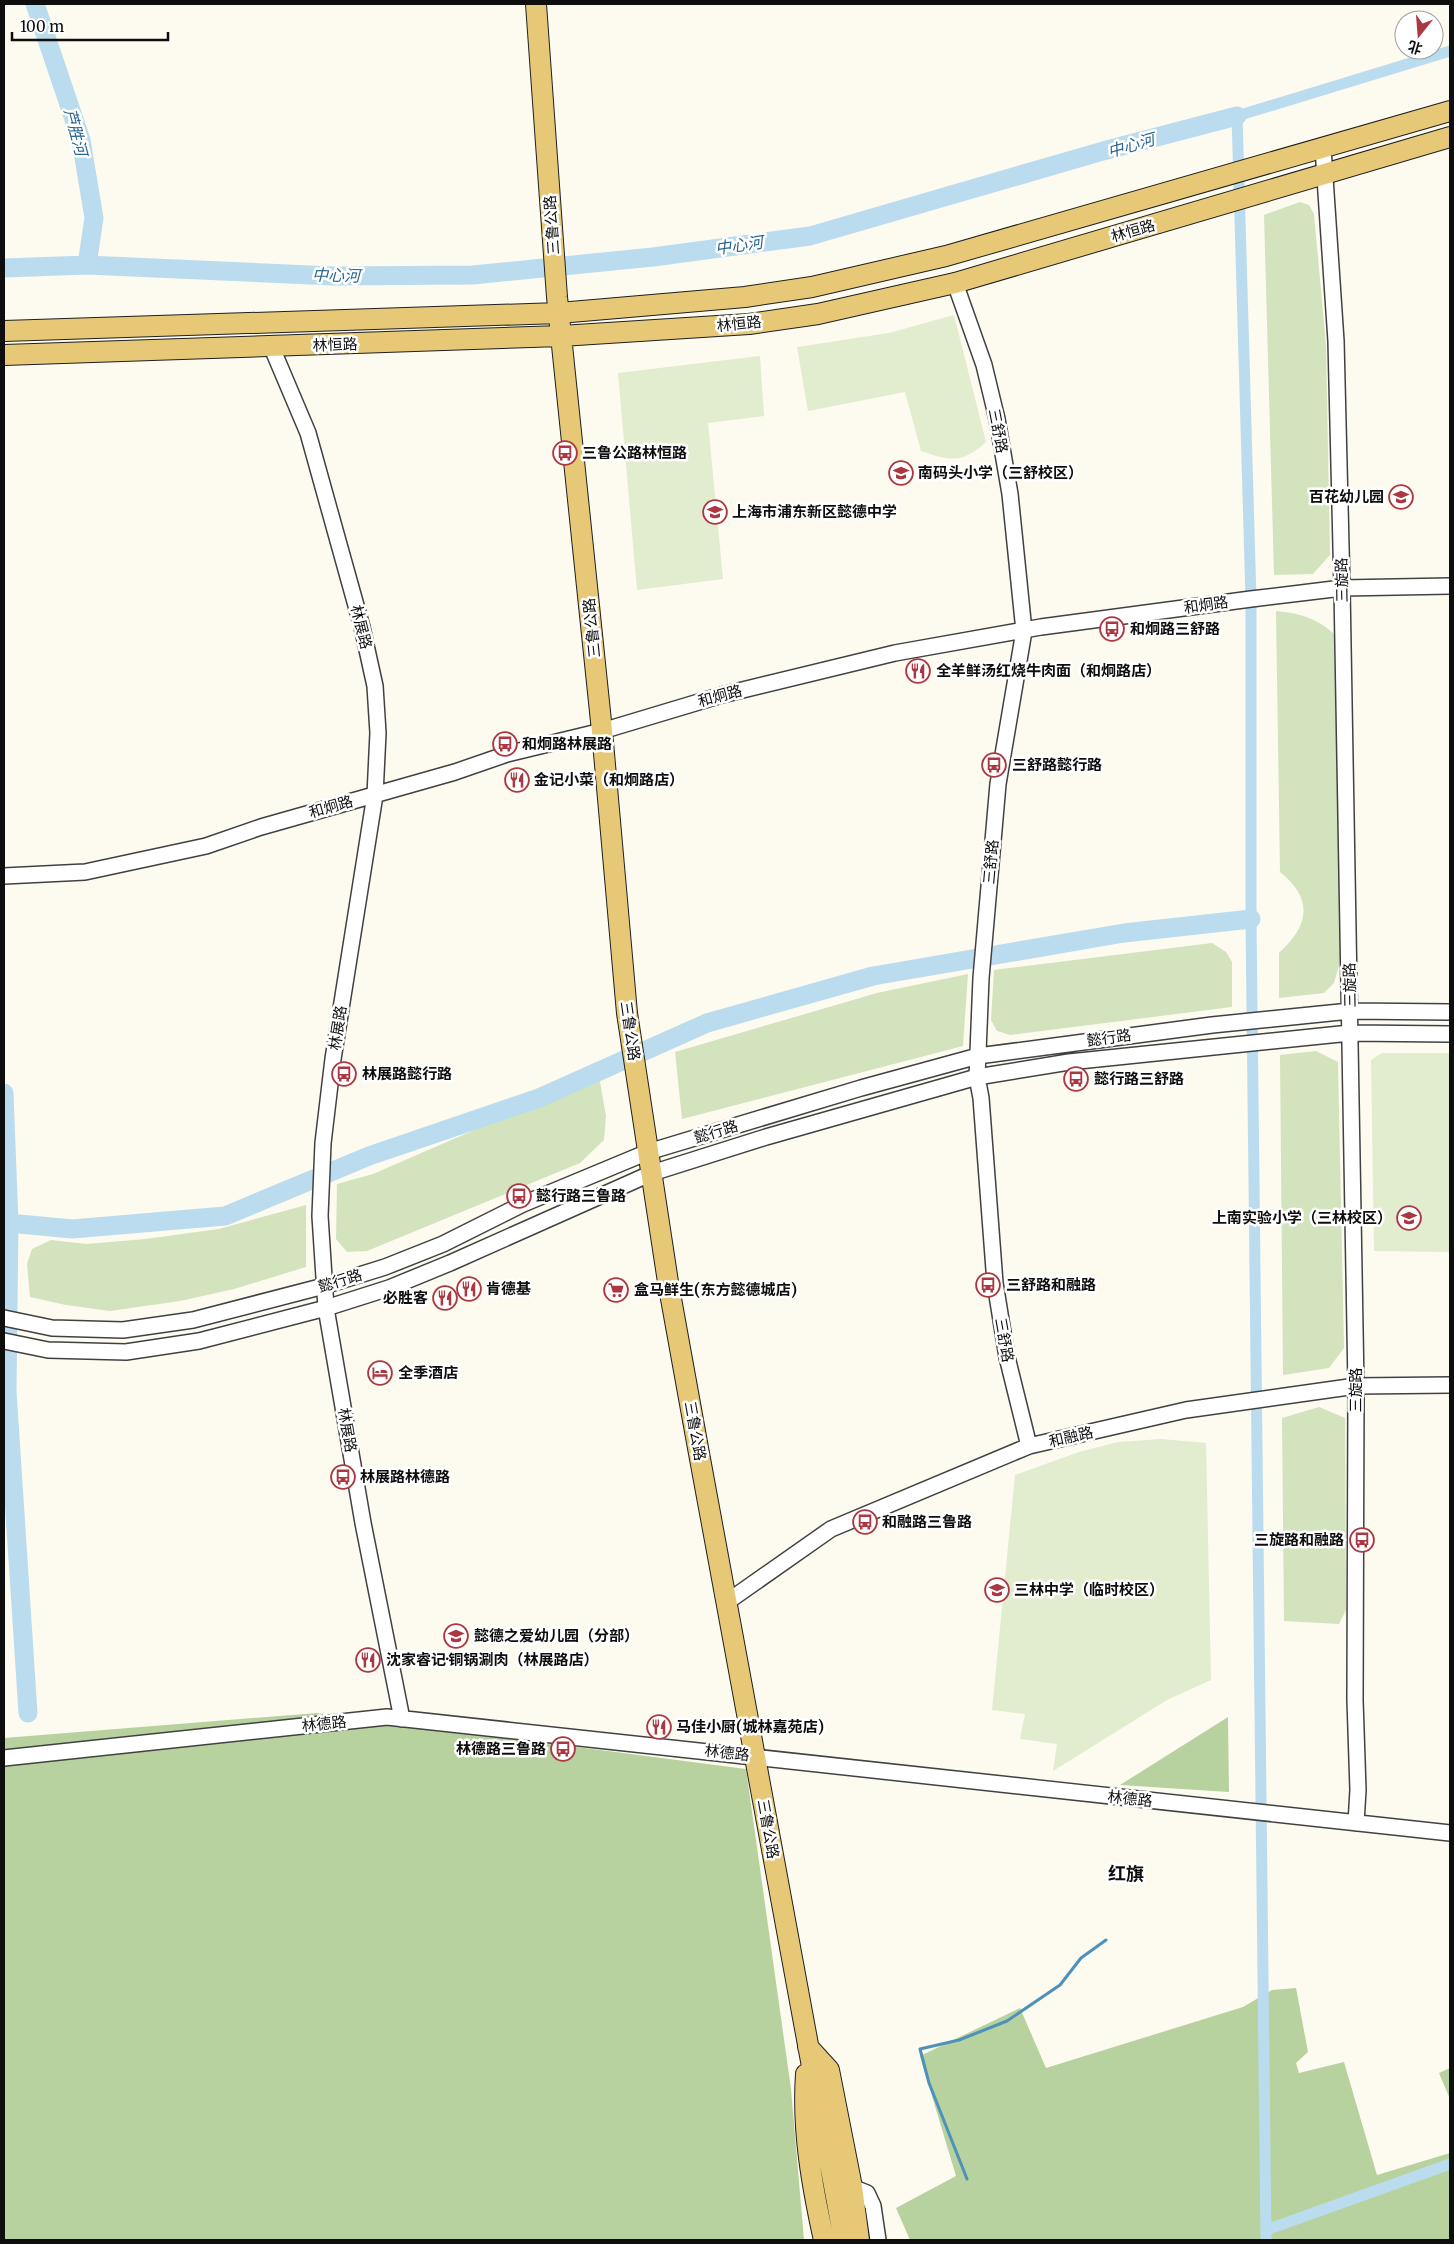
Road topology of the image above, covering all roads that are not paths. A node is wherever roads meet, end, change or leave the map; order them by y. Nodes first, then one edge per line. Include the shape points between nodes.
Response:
1 (536, 4) edge
2 (1450, 111) edge
3 (1450, 137) edge
4 (1324, 148) junction
5 (1327, 173) junction
6 (955, 283) junction
7 (558, 305) junction
8 (4, 331) edge
9 (561, 336) junction
10 (272, 348) junction
11 (4, 355) edge
12 (1450, 586) edge
13 (1342, 588) junction
14 (1024, 631) junction
15 (602, 731) junction
16 (374, 795) junction
17 (4, 876) edge
18 (1350, 1011) junction
19 (1450, 1012) edge
20 (1350, 1033) junction
21 (1450, 1034) edge
22 (978, 1056) junction
23 (977, 1076) junction
24 (648, 1152) junction
25 (652, 1174) junction
26 (324, 1286) junction
27 (326, 1308) junction
28 (4, 1318) edge
29 (4, 1341) edge
30 (1450, 1385) edge
31 (1356, 1386) junction
32 (1029, 1446) junction
33 (727, 1602) junction
34 (402, 1718) junction
35 (755, 1756) junction
36 (4, 1758) edge
37 (1356, 1823) junction
38 (1450, 1832) edge
39 (808, 2047) junction
40 (852, 2187) junction
41 (824, 2240) edge
42 (844, 2240) edge
43 (859, 2240) edge
44 (878, 2240) edge

1 - 7 main road, 三鲁公路
2 - 4 main road, 林恒路
3 - 5 main road, 林恒路
4 - 5 street, 三旋路
4 - 7 main road, 林恒路 via 946,256 812,286 717,300
5 - 6 main road, 林恒路
5 - 13 street, 三旋路 via 1336,341
6 - 9 main road, 林恒路 via 818,314 749,324
6 - 14 street, 三舒路 via 984,365 997,419 1011,502
7 - 8 main road, 林恒路
7 - 9 main road, 三鲁公路
9 - 10 main road, 林恒路
9 - 15 main road, 三鲁公路
10 - 11 main road, 林恒路
10 - 16 street, 林展路 via 308,433 362,627 374,686 378,733
12 - 13 street, 和炯路
13 - 14 street, 和炯路
13 - 18 street, 三旋路
14 - 15 street, 和炯路 via 895,653 722,695
14 - 22 street, 三舒路 via 999,775 981,978
15 - 16 street, 和炯路 via 507,754
15 - 24 main road, 三鲁公路 via 626,1004
16 - 17 street, 和炯路 via 206,846 85,872
16 - 26 street, 林展路 via 323,1144 320,1216
18 - 19 street, 懿行路
18 - 20 street, 三旋路
18 - 22 street, 懿行路 via 1212,1025
20 - 21 street, 懿行路
20 - 23 street, 懿行路 via 1069,1062
20 - 31 street, 三旋路
22 - 23 street, 三舒路
22 - 24 street, 懿行路
23 - 25 street, 懿行路
23 - 32 street, 三舒路 via 995,1283 1007,1358
24 - 25 main road, 三鲁公路
24 - 26 street, 懿行路 via 523,1204 443,1244
25 - 27 street, 懿行路 via 450,1263 389,1288
25 - 33 main road, 三鲁公路
26 - 27 street, 林展路
26 - 28 street, 懿行路 via 193,1320 123,1330 52,1328
27 - 29 street, 懿行路 via 190,1343 126,1352 48,1350
27 - 34 street, 林展路 via 363,1523
30 - 31 street, 和融路
31 - 32 street, 和融路 via 1186,1410
31 - 37 street, 三旋路
32 - 33 street, 和融路 via 831,1530
33 - 35 main road, 三鲁公路
34 - 35 street, 林德路
34 - 36 street, 林德路
35 - 37 street, 林德路
35 - 39 main road, 三鲁公路
37 - 38 street, 林德路
39 - 40 main road via 829,2070
39 - 41 main road, 三鲁公路 via 805,2115
39 - 42 main road, 三鲁公路
40 - 43 main road
40 - 44 street via 867,2193 873,2206

